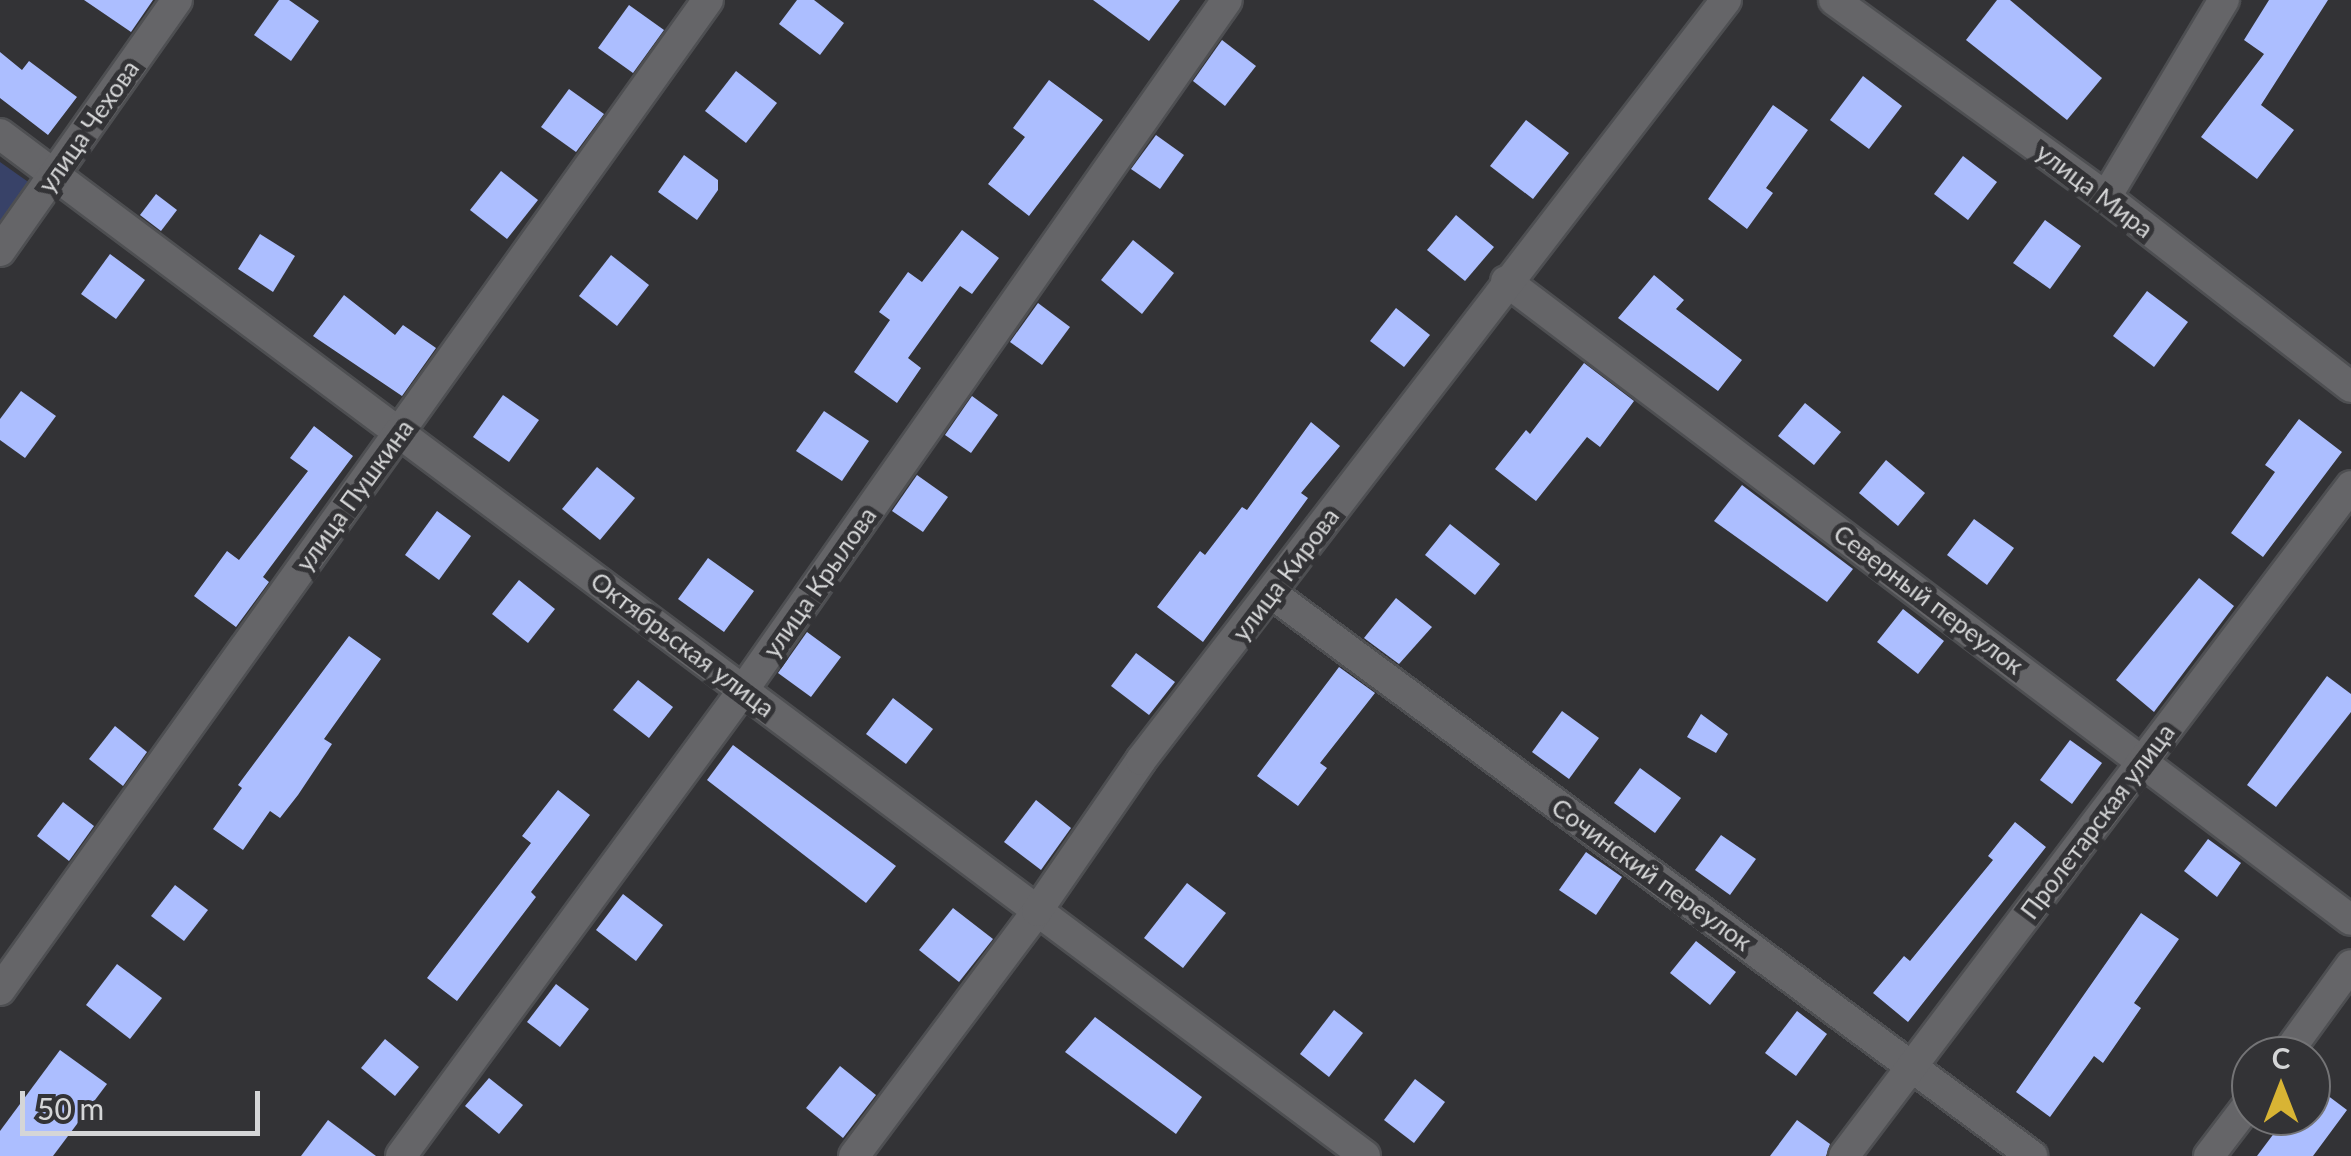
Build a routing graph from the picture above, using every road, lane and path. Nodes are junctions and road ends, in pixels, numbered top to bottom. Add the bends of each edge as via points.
1 (177, 0) edge
2 (708, 0) edge
3 (1227, 0) edge
4 (1726, 0) edge
5 (1834, 0) edge
6 (2224, 0) edge
7 (0, 134) edge
8 (54, 175) junction
9 (2106, 196) junction
10 (0, 251) edge
11 (1506, 281) junction
12 (2351, 387) edge
13 (400, 430) junction
14 (2351, 486) edge
15 (1271, 593) junction
16 (744, 690) junction
17 (2143, 760) junction
18 (1037, 912) junction
19 (2351, 920) edge
20 (2351, 965) edge
21 (0, 990) edge
22 (2300, 1036) edge
23 (1912, 1066) junction
24 (2231, 1127) edge
25 (401, 1156) edge
26 (854, 1156) edge
27 (1365, 1156) edge
28 (1844, 1156) edge
29 (2032, 1156) edge
30 (2209, 1156) edge

1 - 8 street, улица Чехова
2 - 13 street, улица Пушкина
3 - 16 street, улица Крылова
4 - 11 street, улица Кирова
5 - 9 street, улица Мира
6 - 9 street
7 - 8 street, Октябрьская улица
8 - 10 street, улица Чехова
8 - 13 street, Октябрьская улица
9 - 12 street, улица Мира
11 - 15 street, улица Кирова
11 - 17 street, Северный переулок
13 - 16 street, Октябрьская улица
13 - 21 street, улица Пушкина
14 - 17 street, Пролетарская улица
15 - 18 street, улица Кирова via 1141,760
15 - 23 street, Сочинский переулок
16 - 18 street, Октябрьская улица
16 - 25 street, улица Крылова
17 - 19 street, Северный переулок
17 - 23 street, Пролетарская улица
18 - 26 street, улица Кирова
18 - 27 street, Октябрьская улица
20 - 22 street
23 - 28 street, Пролетарская улица
23 - 29 street, Сочинский переулок
24 - 30 street

